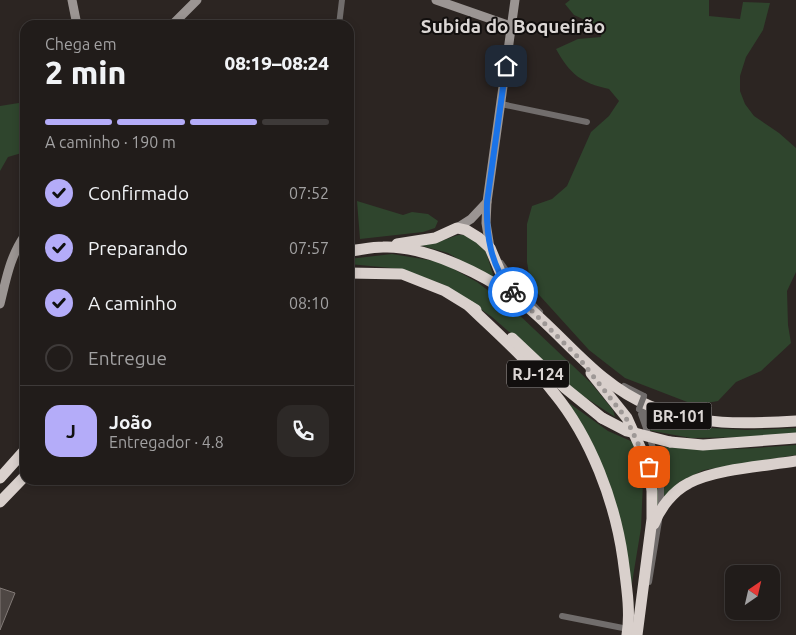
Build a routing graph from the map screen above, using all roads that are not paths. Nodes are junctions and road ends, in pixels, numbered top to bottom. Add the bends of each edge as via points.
1 (72, 0) edge
2 (197, 0) edge
3 (342, 0) edge
4 (436, 0) edge
5 (515, 0) edge
6 (76, 20) edge
7 (177, 20) edge
8 (340, 20) edge
9 (511, 26) junction
10 (500, 104) junction
11 (587, 122) dead end
12 (487, 202) junction
13 (457, 228) junction
14 (20, 243) edge
15 (383, 246) junction
16 (490, 248) junction
17 (354, 250) edge
18 (354, 273) edge
19 (0, 304) edge
20 (524, 304) junction
21 (469, 306) junction
22 (579, 358) junction
23 (796, 421) edge
24 (796, 438) edge
25 (20, 449) edge
26 (20, 456) edge
27 (796, 461) edge
28 (0, 470) edge
29 (0, 478) edge
30 (20, 481) edge
31 (0, 502) edge
32 (661, 510) junction
33 (650, 535) junction
34 (562, 616) dead end
35 (633, 633) edge

1 - 6 main road
2 - 7 main road
3 - 8 street
4 - 9 main road
5 - 9 main road
9 - 10 main road
10 - 11 street
10 - 12 main road
12 - 13 main road
12 - 16 main road
13 - 15 highway via 435,238
13 - 16 highway via 473,233
14 - 19 main road
15 - 17 highway, BR-101
15 - 20 highway, BR-101 via 410,249 459,264
16 - 20 highway via 504,281
16 - 32 street, bridge via 524,295 572,345 622,386 644,396 639,409 663,421 641,414 658,462
18 - 21 highway, BR-101 via 402,274 445,290
20 - 22 highway, BR-101
21 - 24 highway, BR-101, bridge via 506,332 602,418 627,431 670,442 703,445
21 - 35 highway, RJ-124 via 555,393 592,454 611,502 619,534
22 - 23 highway, BR-101 via 617,387 649,406 676,416 748,424
22 - 33 highway, RJ-124 via 626,418 644,454 652,491
25 - 28 highway
26 - 29 highway
27 - 32 highway, RJ-124 via 712,475 688,483
30 - 31 highway
32 - 33 highway, RJ-124
32 - 35 street
33 - 35 highway, RJ-124
34 - 35 street

